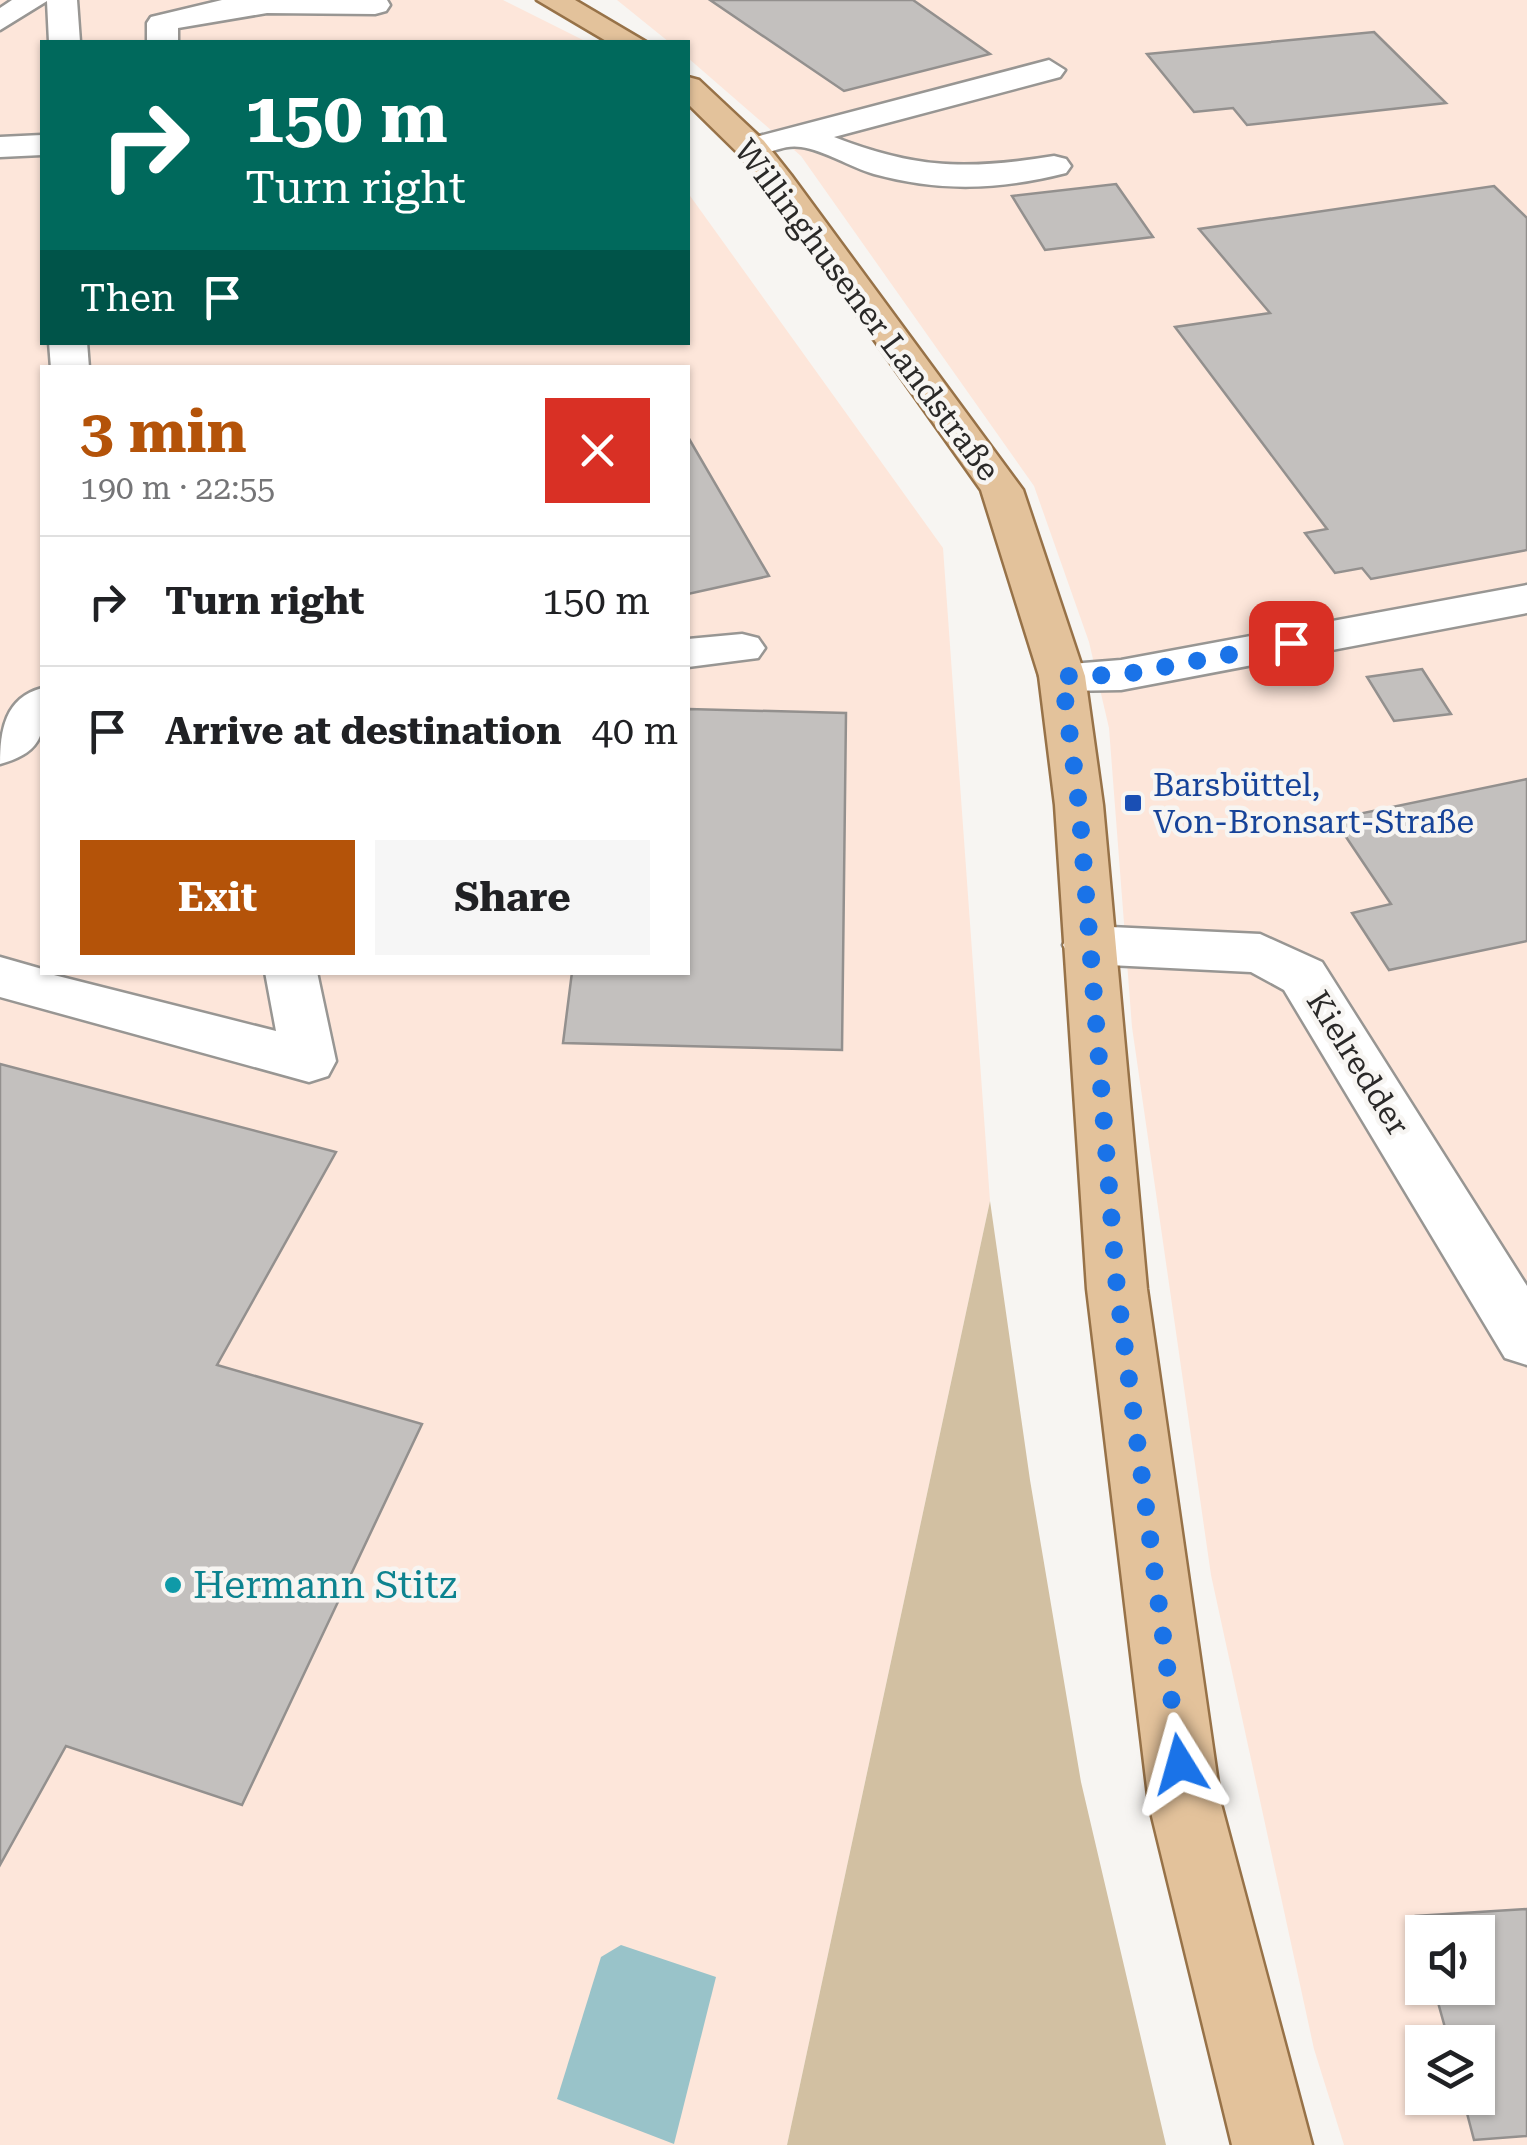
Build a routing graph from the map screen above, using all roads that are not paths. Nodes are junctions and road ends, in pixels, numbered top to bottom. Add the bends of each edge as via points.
1 (33, 0) edge
2 (62, 0) edge
3 (552, 0) edge
4 (374, 6) dead end
5 (0, 21) edge
6 (64, 40) edge
7 (164, 40) edge
8 (626, 40) edge
9 (1050, 70) dead end
10 (690, 89) edge
11 (802, 135) junction
12 (40, 145) edge
13 (0, 148) edge
14 (752, 148) junction
15 (1054, 166) dead end
16 (1527, 599) edge
17 (742, 648) dead end
18 (690, 653) edge
19 (1062, 676) junction
20 (1089, 945) junction
21 (293, 975) edge
22 (0, 977) edge
23 (1527, 1340) edge
24 (1272, 2145) edge

1 - 5 street
2 - 6 street
3 - 8 main road
4 - 7 street via 274,4 182,17 162,23
9 - 11 street
10 - 14 main road, Willinghusener Landstraße
11 - 14 street
11 - 15 street via 926,176 976,178
12 - 13 street
14 - 19 main road, Willinghusener Landstraße via 1002,490
16 - 19 street via 1121,675
17 - 18 street
19 - 20 main road, Willinghusener Landstraße
20 - 23 street, Kielredder via 1260,953 1303,976
20 - 24 main road, Willinghusener Landstraße via 1117,1289 1185,1804
21 - 22 street via 310,1061

